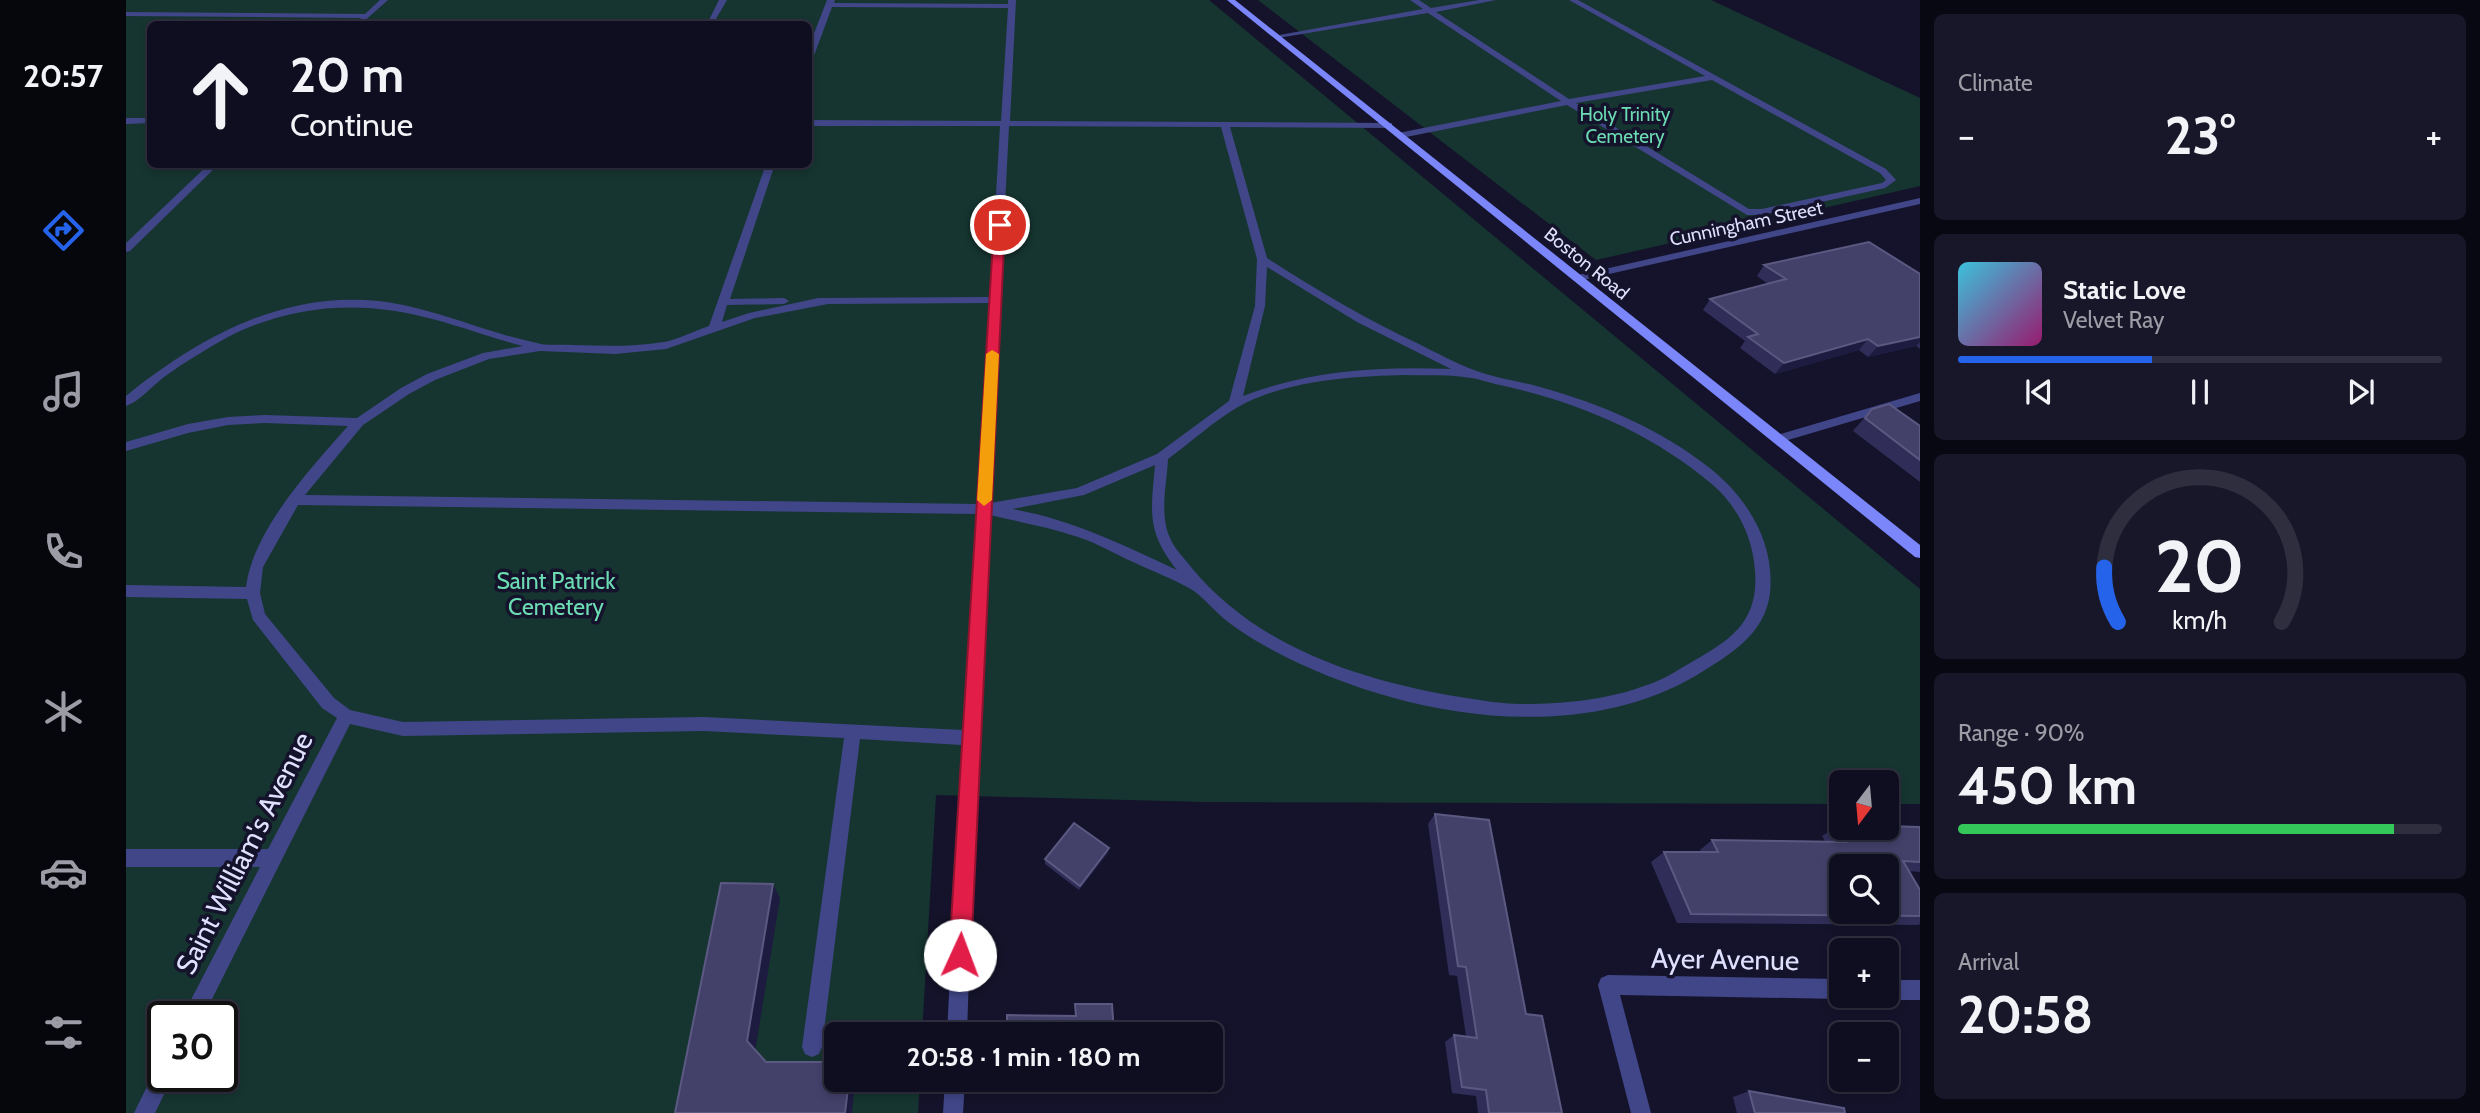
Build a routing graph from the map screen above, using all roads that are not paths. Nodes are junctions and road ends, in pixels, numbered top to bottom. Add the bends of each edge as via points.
1 (384, 0) edge
2 (723, 0) edge
3 (1231, 0) edge
4 (1414, 0) edge
5 (1492, 0) edge
6 (1573, 0) edge
7 (830, 2) edge
8 (1012, 3) edge
9 (1430, 10) junction
10 (126, 13) edge
11 (367, 16) junction
12 (361, 21) edge
13 (712, 21) edge
14 (1278, 36) junction
15 (812, 44) edge
16 (1713, 77) junction
17 (1568, 102) junction
18 (126, 121) edge
19 (147, 121) edge
20 (812, 123) edge
21 (1006, 124) junction
22 (1225, 125) junction
23 (1389, 125) junction
24 (1401, 135) junction
25 (211, 168) edge
26 (770, 168) edge
27 (1920, 201) edge
28 (126, 249) edge
29 (1262, 259) junction
30 (1578, 278) junction
31 (995, 300) junction
32 (828, 301) junction
33 (723, 302) junction
34 (714, 328) junction
35 (540, 347) junction
36 (1475, 375) junction
37 (1920, 397) edge
38 (126, 402) edge
39 (1235, 402) junction
40 (359, 422) junction
41 (1778, 439) junction
42 (126, 447) edge
43 (1162, 457) junction
44 (294, 500) junction
45 (984, 509) junction
46 (1920, 553) edge
47 (1192, 583) junction
48 (126, 591) edge
49 (253, 593) junction
50 (346, 716) junction
51 (853, 734) junction
52 (971, 738) junction
53 (126, 858) edge
54 (272, 858) junction
55 (1829, 989) edge
56 (1899, 990) edge
57 (1920, 990) edge
58 (200, 1001) edge
59 (958, 1022) edge
60 (812, 1047) dead end
61 (154, 1092) edge
62 (954, 1092) edge
63 (144, 1113) edge
64 (953, 1113) edge
65 (1641, 1113) edge

1 - 11 street
2 - 13 street
3 - 14 main road, Boston Road
4 - 9 street
5 - 9 street
6 - 16 street
7 - 8 street
7 - 15 street
8 - 21 street
9 - 14 street
9 - 17 street
10 - 11 street
11 - 12 street
14 - 23 main road, Boston Road
16 - 17 street
16 - 17 street via 1883,171 1891,180 1885,185 1747,212
17 - 24 street
18 - 19 street
20 - 21 street
21 - 22 street
21 - 31 street
22 - 23 street
22 - 29 street
23 - 24 main road, Boston Road
24 - 30 main road, Boston Road
25 - 28 street
26 - 33 street
27 - 30 street, Cunningham Street
29 - 36 street via 1376,328
29 - 39 street via 1260,306
30 - 41 main road, Boston Road
31 - 32 street
31 - 45 street
32 - 33 street
32 - 34 street via 777,309
33 - 34 street
34 - 35 street via 666,345 642,348
35 - 38 street via 389,306 360,303 299,308 265,315 214,339
35 - 40 street via 460,365 405,391
36 - 39 street via 1349,372 1308,378
36 - 47 street via 1538,390 1642,429 1687,456 1729,491 1760,547 1765,589 1756,621 1723,652 1663,686 1605,703 1521,711 1449,702 1367,684 1306,659 1231,617
37 - 41 street
39 - 43 street
40 - 42 street via 211,423
40 - 44 street
41 - 46 main road, Boston Road
43 - 45 street via 1079,492
43 - 47 street via 1162,536
44 - 45 street
44 - 49 street via 256,567
45 - 47 street via 1086,534
45 - 52 street
48 - 49 street
49 - 50 street via 258,615 271,633 328,703
50 - 51 street via 430,730 704,724
50 - 54 street, Saint William's Avenue
51 - 52 street
51 - 60 street
52 - 59 street
53 - 54 street
54 - 58 street, Saint William's Avenue
55 - 65 street, Ayer Avenue via 1608,985
56 - 57 street
61 - 63 street
62 - 64 street

